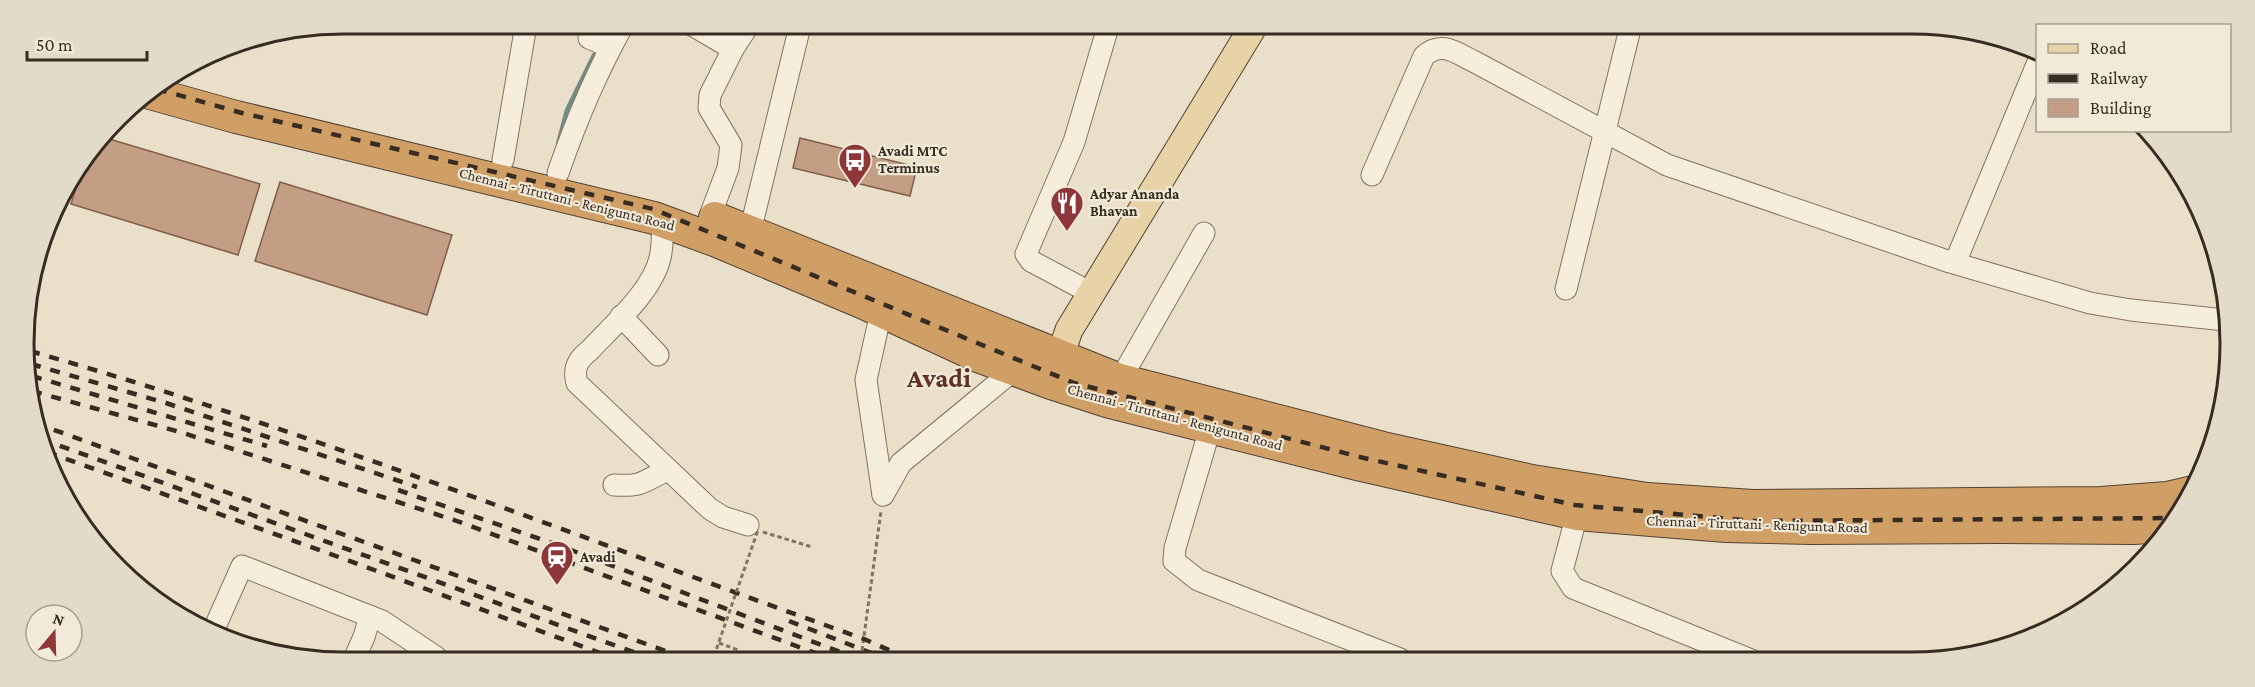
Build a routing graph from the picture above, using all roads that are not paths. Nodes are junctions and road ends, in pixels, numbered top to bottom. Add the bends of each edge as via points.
1 (524, 34) edge
2 (618, 34) edge
3 (708, 34) edge
4 (743, 34) edge
5 (798, 34) edge
6 (1106, 34) edge
7 (1249, 34) edge
8 (1629, 34) edge
9 (589, 38) dead end
10 (610, 47) junction
11 (733, 48) junction
12 (2036, 64) edge
13 (182, 81) edge
14 (159, 95) edge
15 (1605, 131) junction
16 (503, 160) junction
17 (558, 173) junction
18 (1372, 175) dead end
19 (710, 216) junction
20 (663, 221) junction
21 (1204, 232) dead end
22 (748, 242) junction
23 (1955, 263) junction
24 (1566, 289) dead end
25 (1091, 293) junction
26 (881, 312) junction
27 (621, 316) junction
28 (2220, 319) edge
29 (658, 355) dead end
30 (1060, 357) junction
31 (1014, 370) junction
32 (1115, 391) junction
33 (1214, 416) junction
34 (668, 470) junction
35 (614, 485) dead end
36 (2181, 495) edge
37 (1577, 514) junction
38 (1834, 516) junction
39 (2161, 526) edge
40 (753, 527) road end
41 (370, 616) junction
42 (216, 625) edge
43 (357, 652) edge
44 (428, 652) edge
45 (1382, 652) edge
46 (1731, 652) edge

1 - 16 street
2 - 10 street
3 - 11 street
4 - 11 street
5 - 22 street
6 - 25 street via 1074,142 1026,254 1030,261
7 - 25 main road
8 - 15 street
9 - 10 street
10 - 17 street via 579,114
11 - 19 street via 710,95 709,108 731,145 728,168
12 - 23 street
13 - 16 highway, Chennai - Tiruttani - Renigunta Road via 235,98
14 - 20 highway, Chennai - Tiruttani - Renigunta Road
15 - 18 street via 1475,62 1444,48 1432,48 1424,56
15 - 23 street via 1667,165
15 - 24 street
16 - 17 highway, Chennai - Tiruttani - Renigunta Road
17 - 19 highway, Chennai - Tiruttani - Renigunta Road via 661,198
19 - 22 highway, Chennai - Tiruttani - Renigunta Road
20 - 22 highway, Chennai - Tiruttani - Renigunta Road
20 - 27 street via 663,245 655,273
21 - 32 street
22 - 26 highway, Chennai - Tiruttani - Renigunta Road
22 - 30 highway, Chennai - Tiruttani - Renigunta Road
23 - 28 street via 2090,303
25 - 30 main road
26 - 31 highway, Chennai - Tiruttani - Renigunta Road
26 - 31 street via 866,380 883,495 901,463
27 - 29 street
27 - 34 street via 577,363 577,383
30 - 31 highway, Chennai - Tiruttani - Renigunta Road
30 - 32 highway, Chennai - Tiruttani - Renigunta Road
32 - 33 highway, Chennai - Tiruttani - Renigunta Road
33 - 37 highway, Chennai - Tiruttani - Renigunta Road via 1372,468
33 - 38 highway, Chennai - Tiruttani - Renigunta Road via 1532,481 1647,498
33 - 45 street via 1174,561 1198,580
34 - 35 street via 634,486
34 - 40 street via 710,509
36 - 38 highway, Chennai - Tiruttani - Renigunta Road via 2101,503
37 - 38 highway, Chennai - Tiruttani - Renigunta Road via 1726,526
37 - 46 street via 1562,570 1573,588
38 - 39 highway, Chennai - Tiruttani - Renigunta Road via 1999,526
41 - 42 street via 242,566
41 - 43 street
41 - 44 street

